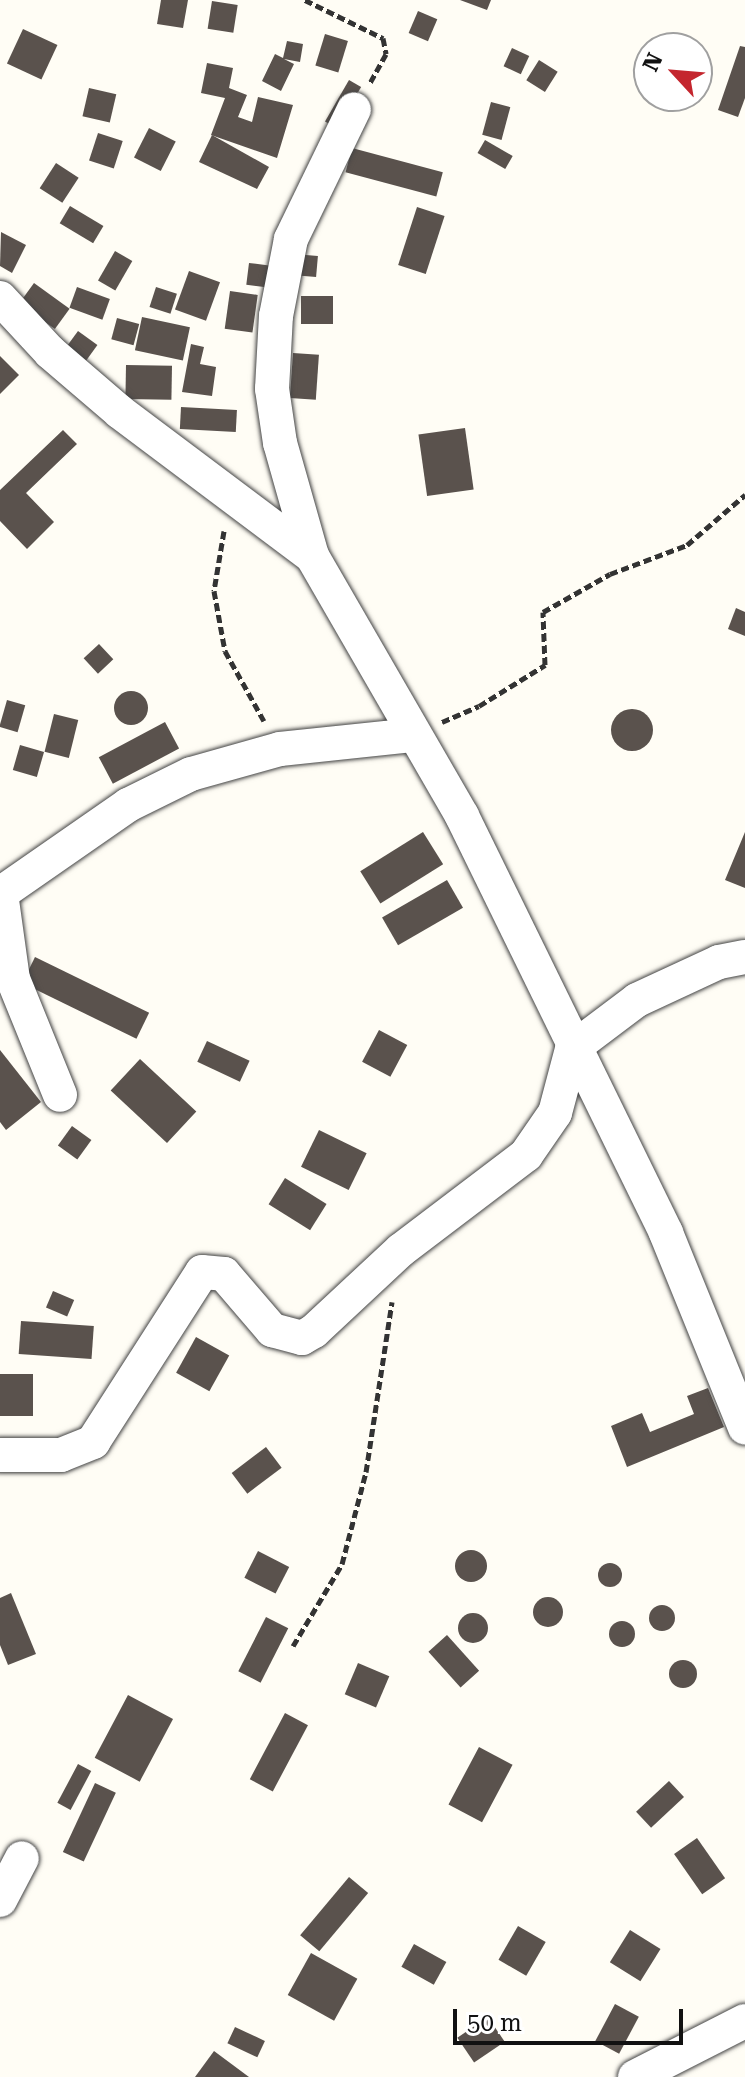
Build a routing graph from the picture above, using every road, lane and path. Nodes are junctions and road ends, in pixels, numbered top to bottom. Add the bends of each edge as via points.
1 (305, 0) edge
2 (354, 109) joint
3 (0, 298) edge
4 (745, 495) edge
5 (229, 497) junction
6 (312, 556) junction
7 (414, 735) junction
8 (280, 749) junction
9 (0, 894) edge
10 (745, 957) edge
11 (572, 1049) junction
12 (60, 1095) dead end
13 (401, 1250) junction
14 (745, 1428) edge
15 (0, 1455) edge
16 (293, 1646) dead end
17 (22, 1858) dead end
18 (0, 1900) edge
19 (745, 2021) edge
20 (635, 2077) edge

1 - 2 path via 383,38 387,46 384,61
2 - 6 street via 291,239 276,316 272,389 280,443
3 - 5 street via 50,352
4 - 7 path via 687,545 610,574 543,612 545,665 479,706
5 - 6 street
5 - 8 path via 214,591 225,651
6 - 7 street
7 - 8 street
7 - 11 street via 462,816
8 - 9 street via 191,774 128,805
9 - 12 street via 13,979
10 - 11 street via 719,962 637,1000
11 - 13 street via 555,1113 541,1138
11 - 14 street via 666,1233
13 - 15 street via 302,1338 272,1330 224,1274 202,1272 93,1442 61,1455
13 - 16 path via 366,1472 342,1564
17 - 18 street
19 - 20 street

